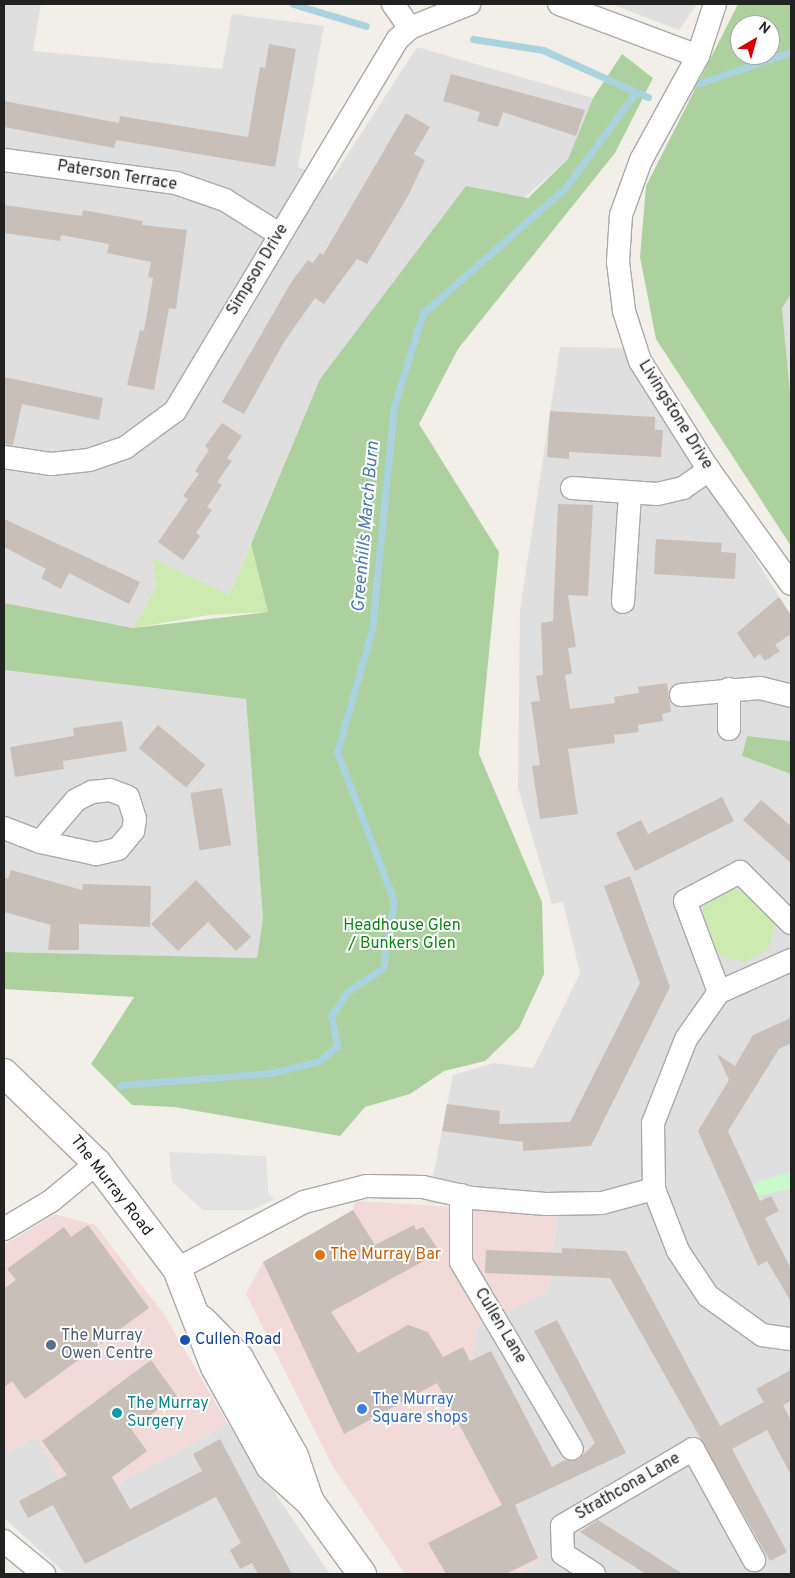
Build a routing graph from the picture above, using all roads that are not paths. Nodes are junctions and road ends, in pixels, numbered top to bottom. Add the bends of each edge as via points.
1 (393, 4) edge
2 (469, 4) edge
3 (559, 4) edge
4 (715, 4) edge
5 (410, 28) junction
6 (698, 56) junction
7 (4, 160) edge
8 (279, 234) junction
9 (4, 457) edge
10 (709, 470) junction
11 (572, 488) dead end
12 (630, 495) junction
13 (791, 584) edge
14 (623, 602) dead end
15 (729, 689) junction
16 (681, 695) dead end
17 (791, 696) edge
18 (729, 729) dead end
19 (4, 828) edge
20 (40, 842) dead end
21 (791, 922) edge
22 (791, 960) edge
23 (719, 992) junction
24 (11, 1080) edge
25 (97, 1163) junction
26 (654, 1189) junction
27 (461, 1195) junction
28 (4, 1229) edge
29 (177, 1269) junction
30 (791, 1338) edge
31 (572, 1449) dead end
32 (4, 1541) edge
33 (754, 1560) dead end
34 (44, 1574) edge
35 (362, 1574) edge
36 (594, 1574) edge

1 - 5 street
2 - 5 street, Simpson Drive
3 - 6 street
4 - 6 street, Livingstone Drive
5 - 8 street, Simpson Drive via 398,39
6 - 10 street, Livingstone Drive via 641,160 621,215 618,262 624,311 640,361
7 - 8 street, Paterson Terrace via 176,183 225,200
8 - 9 street, Simpson Drive via 175,411 126,447 89,460 51,464
10 - 12 street via 683,488
10 - 13 street, Livingstone Drive
11 - 12 street
12 - 14 street
15 - 16 street
15 - 17 street via 760,688
15 - 18 street
19 - 20 street
21 - 23 street via 740,872 684,901
22 - 23 street
23 - 26 street via 686,1040 653,1123
24 - 25 street, The Murray Road via 47,1111
25 - 28 street via 51,1201
25 - 29 street, The Murray Road
26 - 27 street via 602,1204 546,1204
26 - 30 street via 678,1252 708,1296 762,1334
27 - 29 street via 423,1187 367,1186 266,1211
27 - 31 street, Cullen Lane via 460,1262
29 - 35 street, The Murray Road via 197,1315 240,1358 294,1456 310,1502
32 - 34 street
33 - 36 street, Strathcona Lane via 693,1449 562,1526 563,1554

